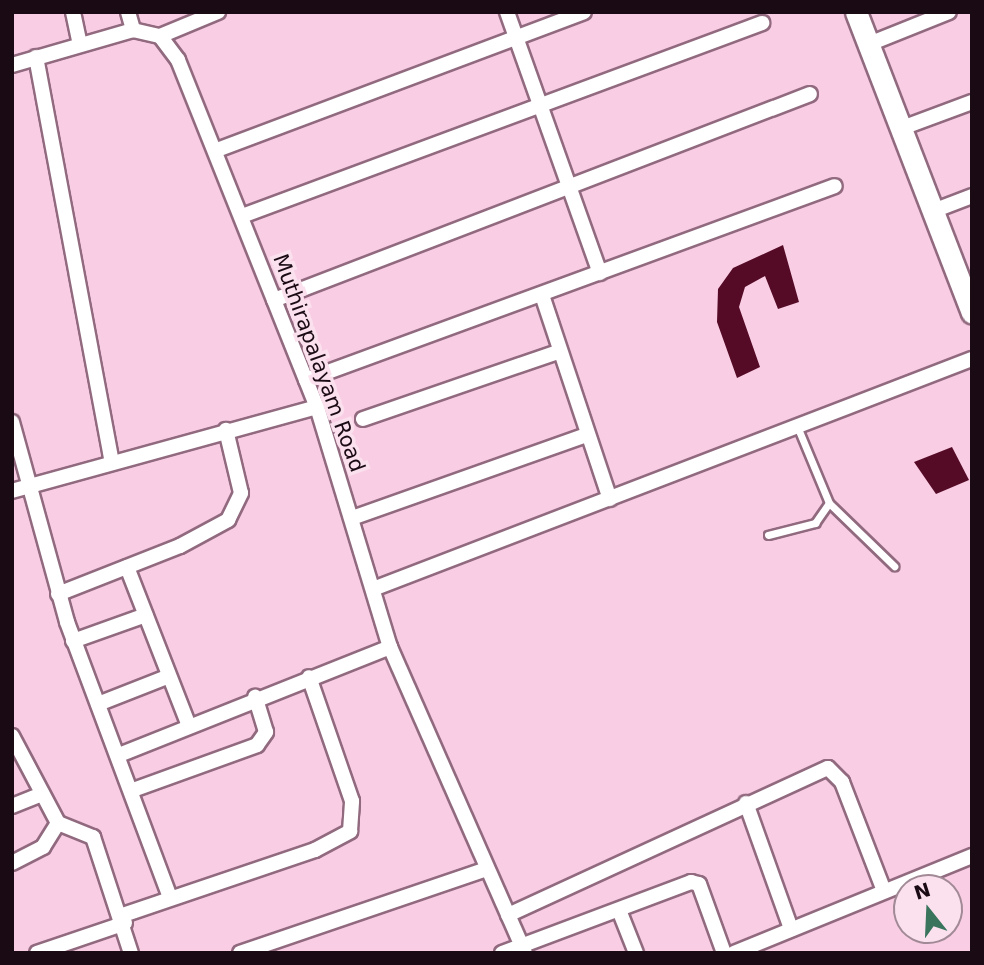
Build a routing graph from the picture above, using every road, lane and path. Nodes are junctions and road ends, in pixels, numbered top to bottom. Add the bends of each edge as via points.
1 (73, 12) edge
2 (128, 12) edge
3 (218, 12) edge
4 (506, 12) edge
5 (584, 12) edge
6 (856, 12) edge
7 (949, 12) edge
8 (762, 23) dead end
9 (133, 30) junction
10 (160, 36) junction
11 (514, 38) junction
12 (80, 44) junction
13 (869, 44) junction
14 (36, 57) junction
15 (12, 65) edge
16 (810, 94) dead end
17 (972, 102) edge
18 (541, 108) junction
19 (902, 128) junction
20 (217, 150) junction
21 (835, 186) dead end
22 (570, 188) junction
23 (972, 196) edge
24 (933, 211) junction
25 (242, 216) junction
26 (600, 274) junction
27 (542, 295) junction
28 (274, 300) junction
29 (970, 304) edge
30 (560, 351) junction
31 (972, 359) edge
32 (306, 380) junction
33 (317, 407) junction
34 (363, 419) dead end
35 (12, 422) edge
36 (796, 426) junction
37 (226, 429) junction
38 (587, 435) junction
39 (111, 460) junction
40 (19, 488) edge
41 (610, 499) junction
42 (829, 503) junction
43 (352, 518) junction
44 (768, 536) dead end
45 (894, 566) dead end
46 (127, 567) junction
47 (373, 589) junction
48 (58, 594) junction
49 (146, 615) junction
50 (73, 641) junction
51 (390, 647) junction
52 (169, 676) junction
53 (309, 677) junction
54 (255, 697) junction
55 (98, 704) junction
56 (189, 726) junction
57 (12, 736) edge
58 (119, 755) junction
59 (133, 790) junction
60 (41, 794) junction
61 (746, 803) junction
62 (12, 806) edge
63 (58, 822) junction
64 (972, 856) edge
65 (12, 863) edge
66 (487, 869) junction
67 (884, 891) junction
68 (170, 898) junction
69 (619, 910) junction
70 (508, 915) junction
71 (124, 919) junction
72 (792, 929) junction
73 (523, 948) edge
74 (37, 953) edge
75 (131, 953) edge
76 (240, 953) edge
77 (502, 953) edge
78 (636, 953) edge
79 (724, 953) edge
80 (734, 953) edge

1 - 12 street
2 - 9 street
3 - 10 street
4 - 11 street
5 - 11 street
6 - 13 street
7 - 13 street
8 - 18 street
9 - 10 street
9 - 12 street
10 - 20 street, Muthirapalayam Road via 178,60
11 - 18 street
11 - 20 street
12 - 14 street
13 - 19 street
14 - 15 street
14 - 39 street
16 - 22 street
17 - 19 street
18 - 22 street
18 - 25 street
19 - 24 street
20 - 25 street, Muthirapalayam Road
21 - 26 street
22 - 26 street
22 - 28 street
23 - 24 street
24 - 29 street
25 - 28 street, Muthirapalayam Road
26 - 27 street
27 - 30 street
27 - 32 street
28 - 32 street, Muthirapalayam Road
30 - 34 street
30 - 38 street
31 - 36 street
32 - 33 street, Muthirapalayam Road
33 - 37 street
33 - 43 street, Muthirapalayam Road
35 - 40 street
36 - 41 street
36 - 42 lane
37 - 39 street
37 - 46 street via 239,478 238,506 212,532
38 - 41 street
38 - 43 street
39 - 40 street
40 - 48 street
41 - 47 street
42 - 44 lane via 815,523
42 - 45 lane
43 - 47 street, Muthirapalayam Road
46 - 48 street
46 - 49 street
47 - 51 street, Muthirapalayam Road
48 - 50 street
49 - 50 street
49 - 52 street
50 - 55 street
51 - 53 street
51 - 66 street, Muthirapalayam Road
52 - 55 street
52 - 56 street
53 - 54 street
53 - 68 street via 352,801 350,831 315,850
54 - 56 street
54 - 59 street via 266,732 257,745
55 - 58 street
56 - 58 street
57 - 60 street
58 - 59 street
59 - 68 street
60 - 62 street
60 - 63 street
61 - 67 street via 828,768 842,782
61 - 70 street
61 - 72 street
63 - 65 street via 43,847
63 - 71 street via 93,837
64 - 67 street
66 - 70 street, Muthirapalayam Road
66 - 76 street
67 - 72 street
68 - 71 street
69 - 73 street
69 - 78 street
69 - 79 street via 681,884 699,884
70 - 73 street, Muthirapalayam Road
71 - 74 street
71 - 75 street
72 - 80 street
73 - 77 street

